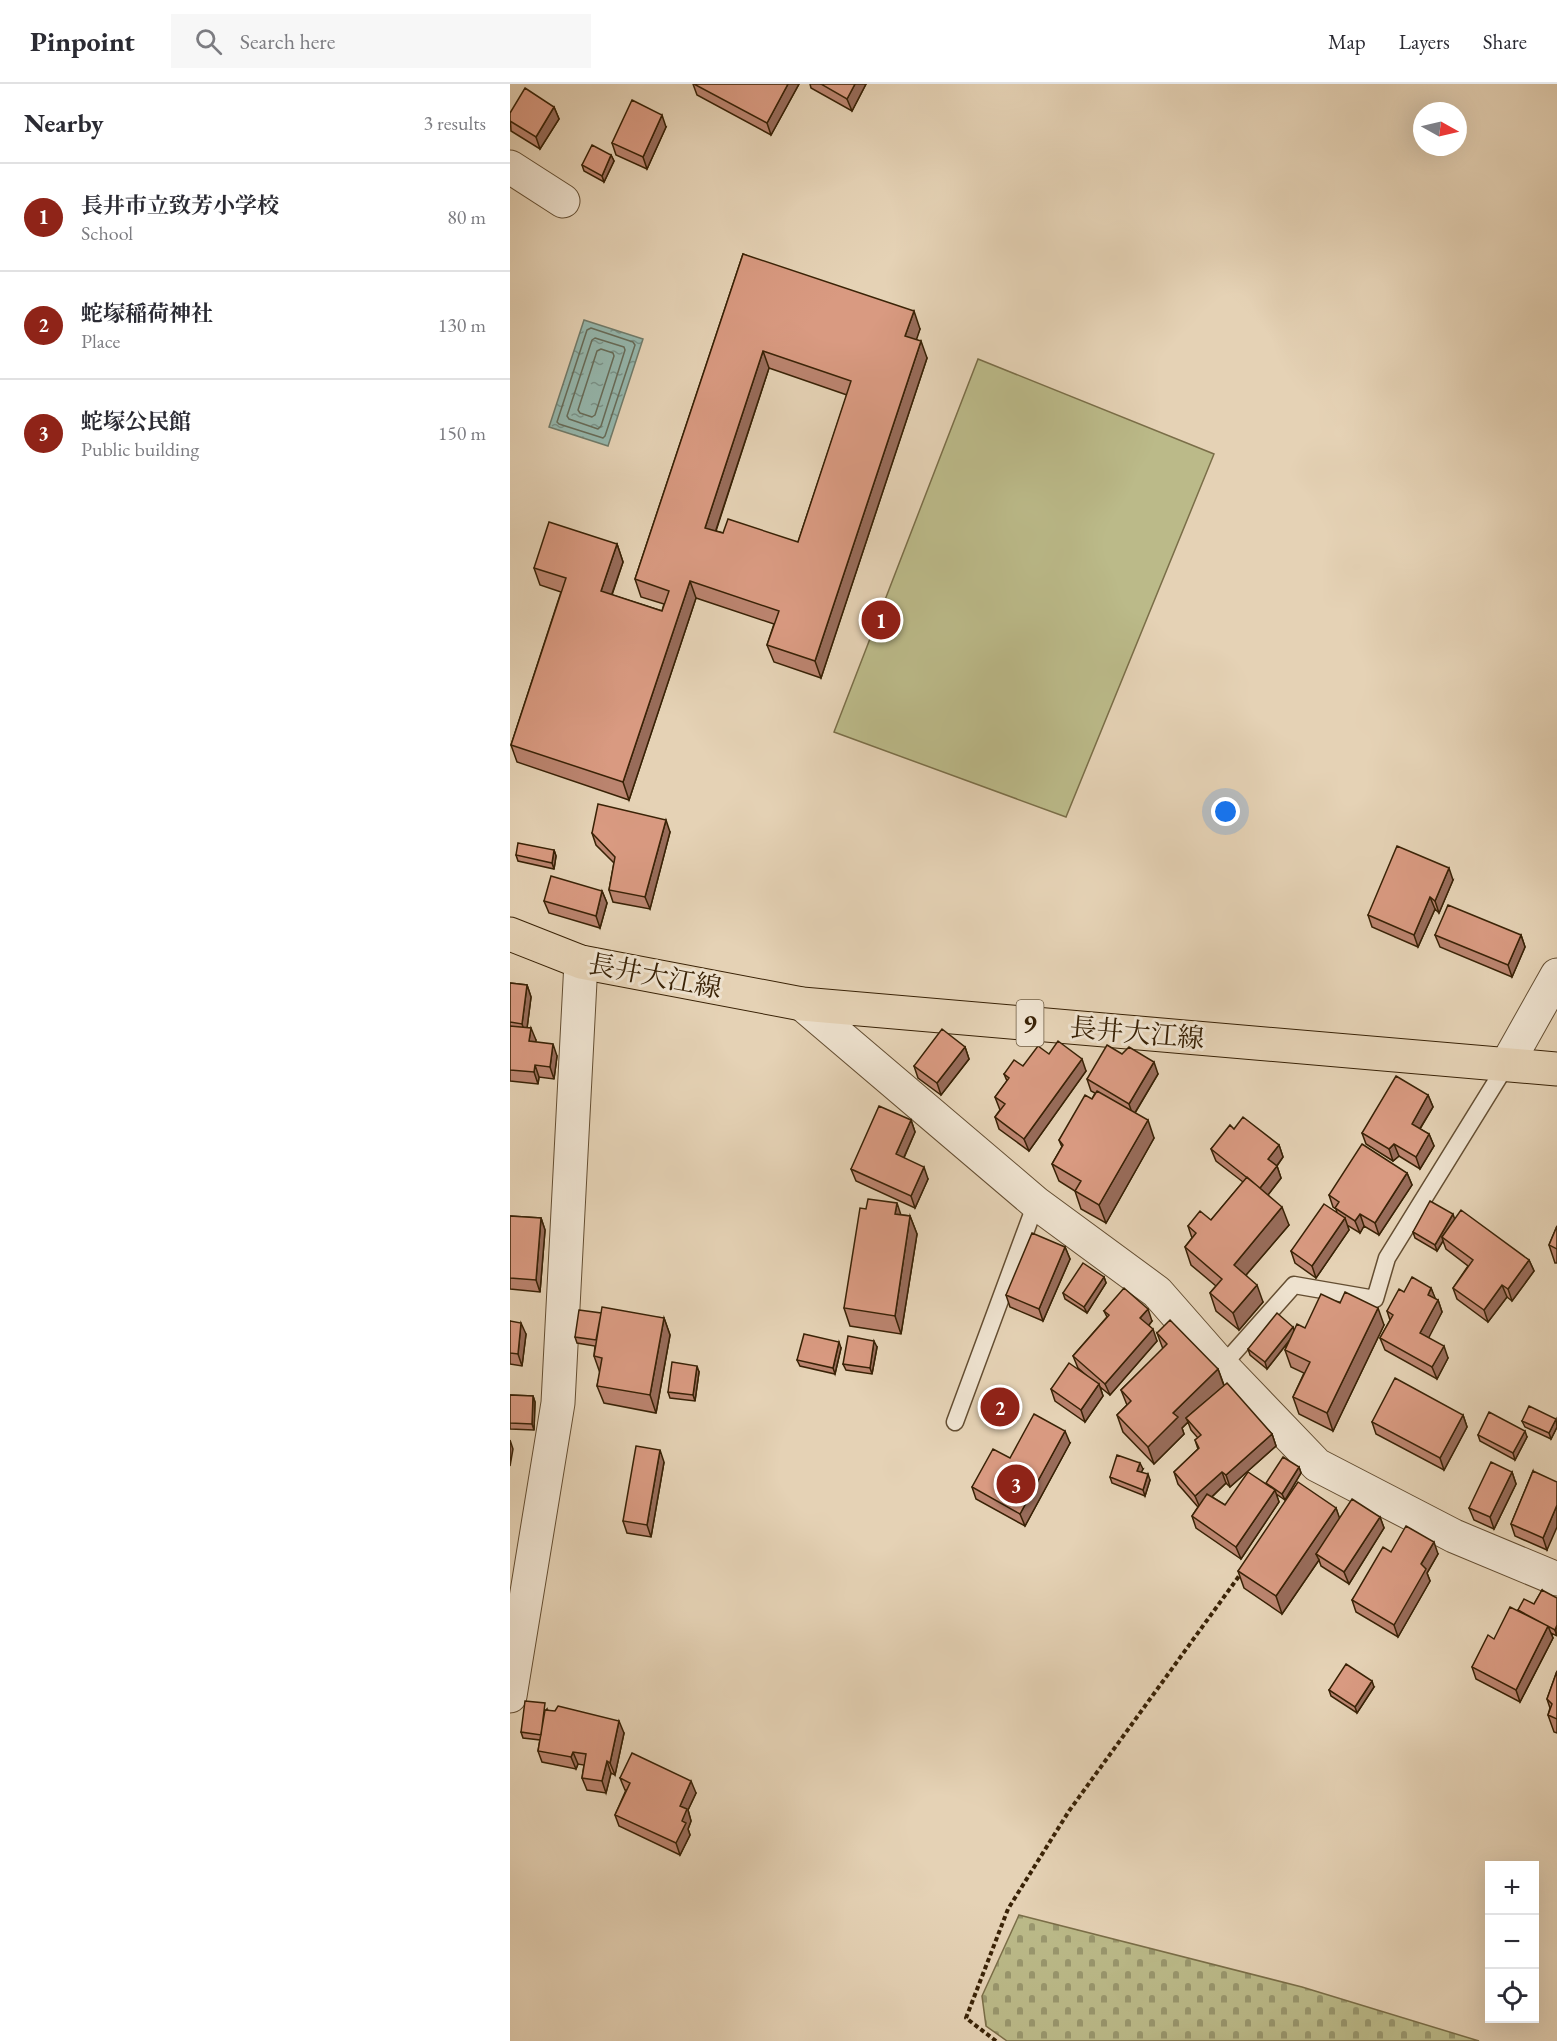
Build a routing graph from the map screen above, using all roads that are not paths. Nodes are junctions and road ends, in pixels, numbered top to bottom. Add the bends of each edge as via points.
1 (510, 167) edge
2 (563, 201) dead end
3 (510, 934) edge
4 (581, 962) junction
5 (1557, 975) edge
6 (802, 1004) junction
7 (1507, 1064) junction
8 (1557, 1069) edge
9 (1036, 1203) junction
10 (1222, 1366) junction
11 (955, 1422) dead end
12 (1557, 1579) edge
13 (510, 1696) edge

1 - 2 street
3 - 4 main road, 長井大江線 / 9
4 - 6 main road, 長井大江線 / 9
4 - 13 street via 558,1403
5 - 7 street
6 - 7 main road, 長井大江線 / 9
6 - 9 street
7 - 8 main road, 長井大江線 / 9
7 - 10 lane via 1387,1258 1375,1299 1294,1285
9 - 10 street via 1157,1292
9 - 11 lane
10 - 12 street via 1317,1466 1454,1536

